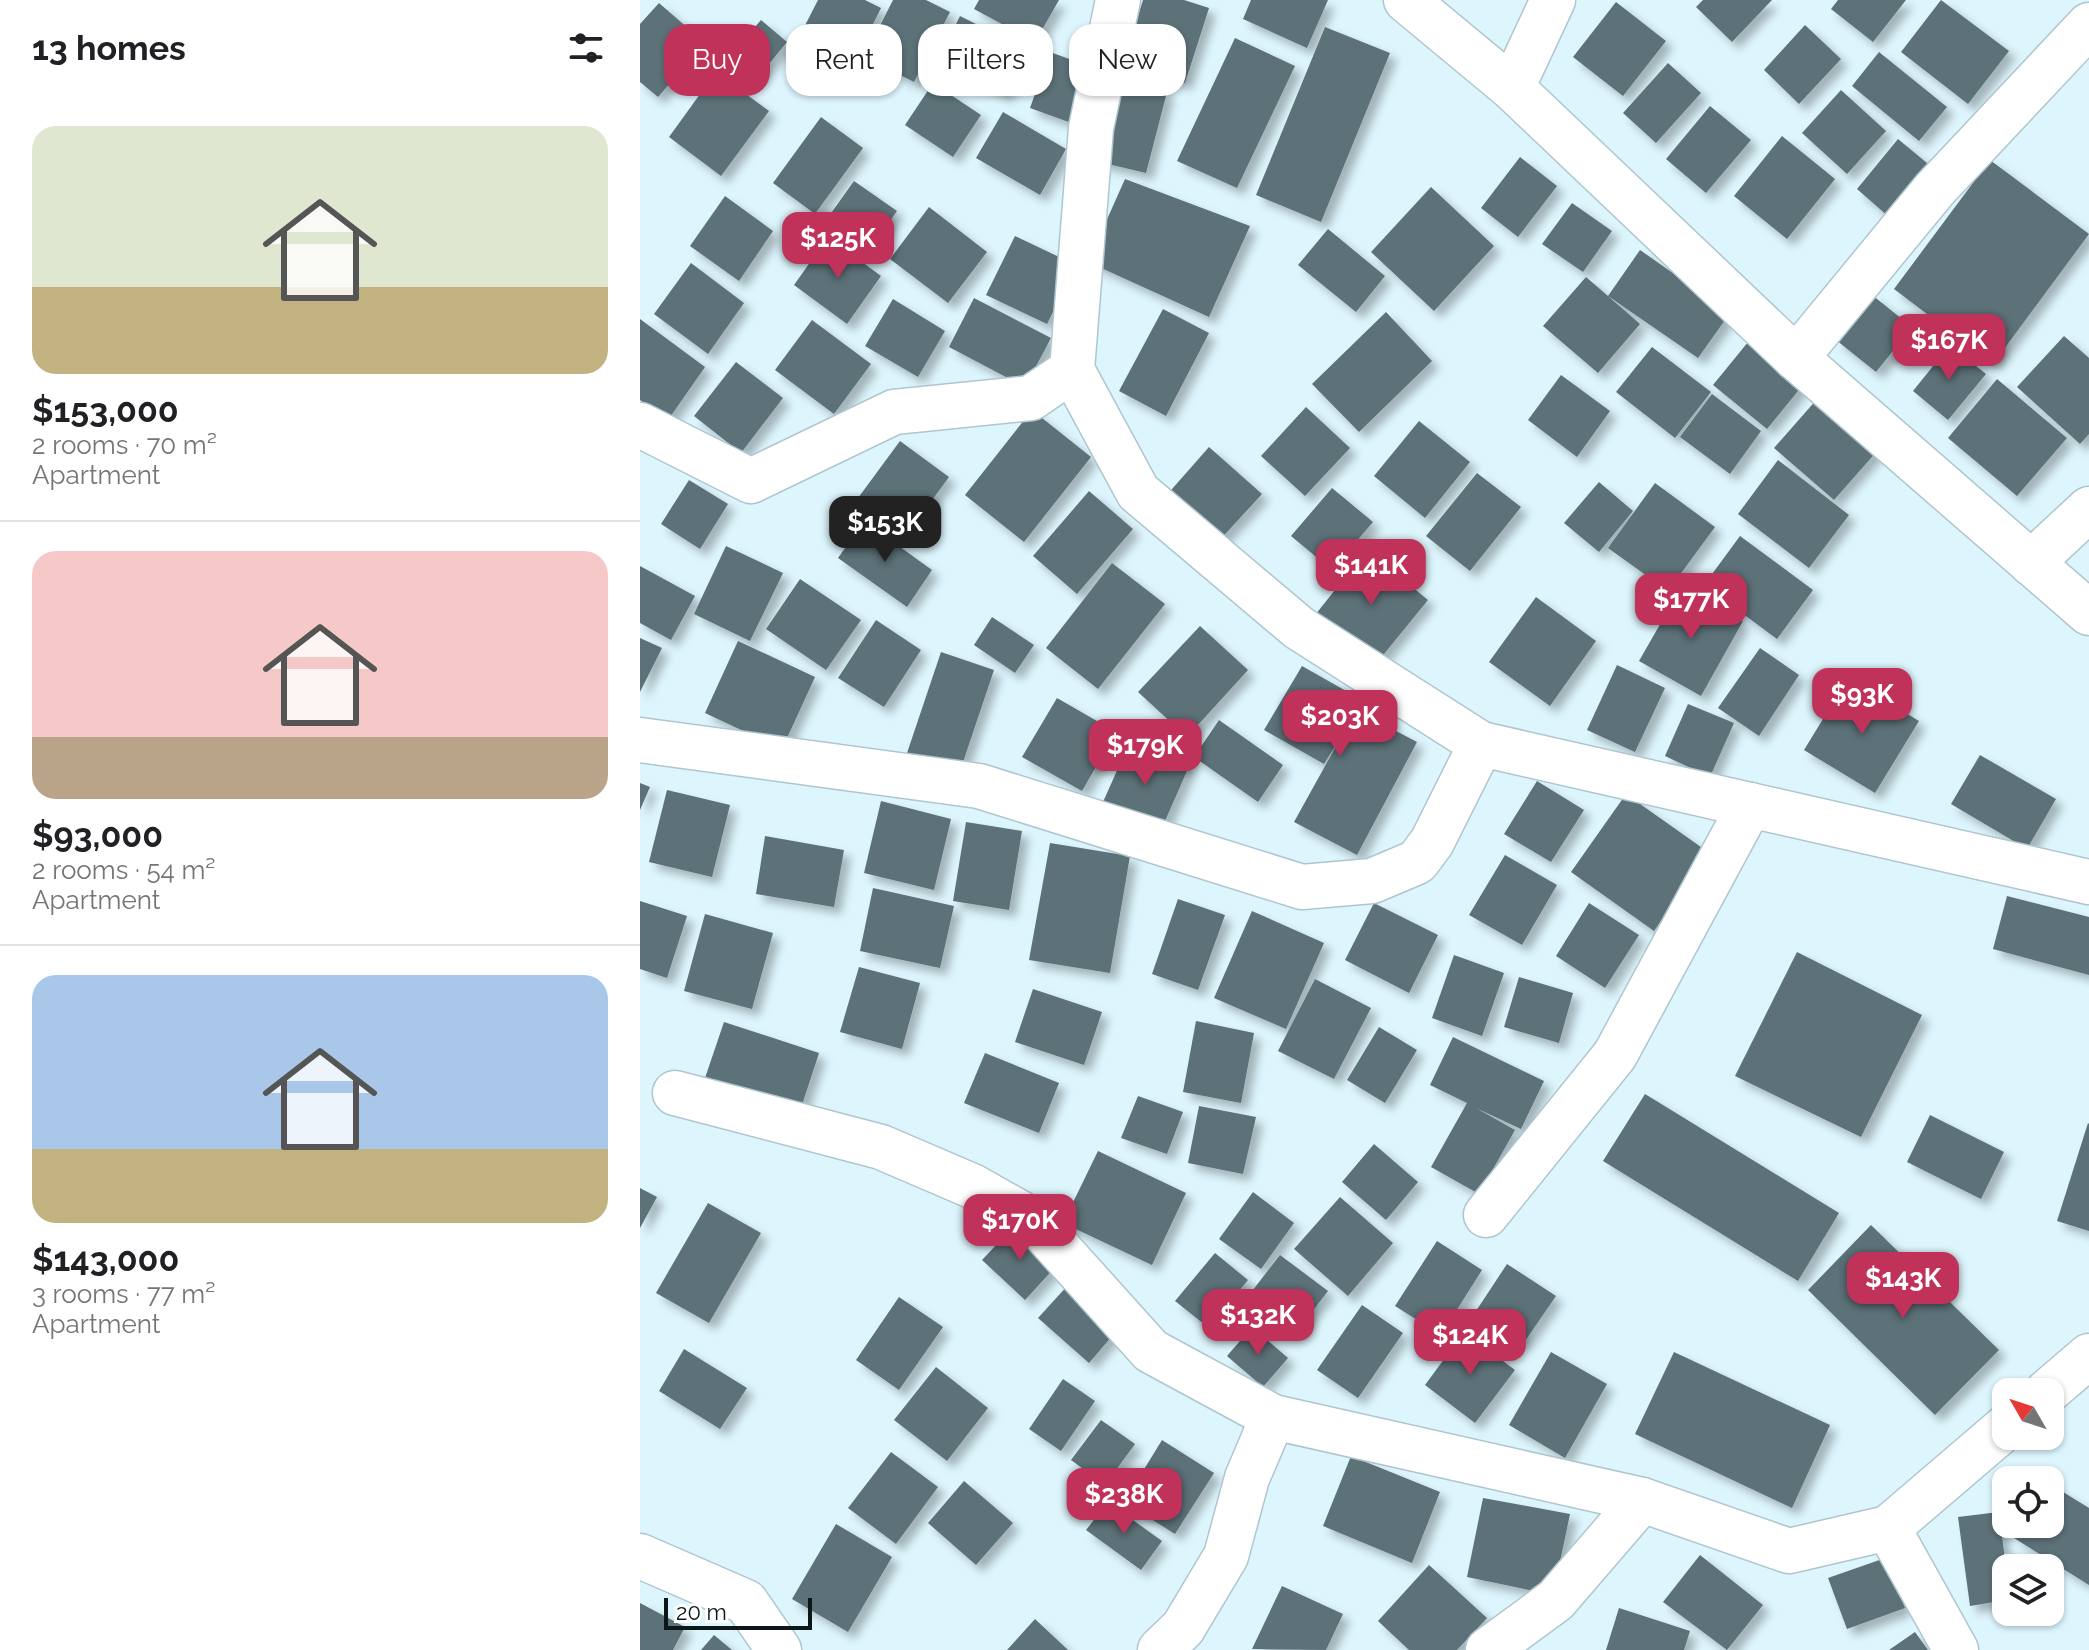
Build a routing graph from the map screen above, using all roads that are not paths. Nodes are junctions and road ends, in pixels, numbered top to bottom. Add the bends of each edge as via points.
1 (1118, 0) edge
2 (1406, 0) edge
3 (1553, 0) edge
4 (2089, 25) edge
5 (1512, 88) junction
6 (1796, 358) junction
7 (1072, 370) junction
8 (640, 425) edge
9 (2089, 509) edge
10 (2031, 563) junction
11 (2089, 613) edge
12 (640, 740) edge
13 (1481, 744) junction
14 (1750, 805) junction
15 (2089, 882) edge
16 (675, 1093) dead end
17 (1486, 1215) dead end
18 (2089, 1356) edge
19 (2063, 1378) edge
20 (1273, 1417) junction
21 (1992, 1439) edge
22 (1642, 1500) junction
23 (1888, 1528) junction
24 (640, 1556) edge
25 (779, 1650) edge
26 (1160, 1650) edge
27 (1488, 1650) edge
28 (1956, 1650) edge

1 - 7 street via 1091,128
2 - 5 street
3 - 5 street
4 - 6 street via 1935,189
5 - 6 street
6 - 10 street
7 - 8 street via 1031,398 894,412 751,481
7 - 13 street via 1138,492 1299,628
9 - 10 street
10 - 11 street
12 - 13 street via 979,786 1302,887 1372,881 1417,862
13 - 14 street
14 - 15 street
14 - 17 street via 1615,1055
16 - 20 street via 881,1147 972,1186 1034,1221 1151,1351
18 - 19 street
20 - 22 street
20 - 26 street via 1247,1478 1226,1556 1183,1628
21 - 23 street
22 - 23 street via 1789,1551
22 - 27 street via 1556,1600
23 - 28 street
24 - 25 street via 746,1602

